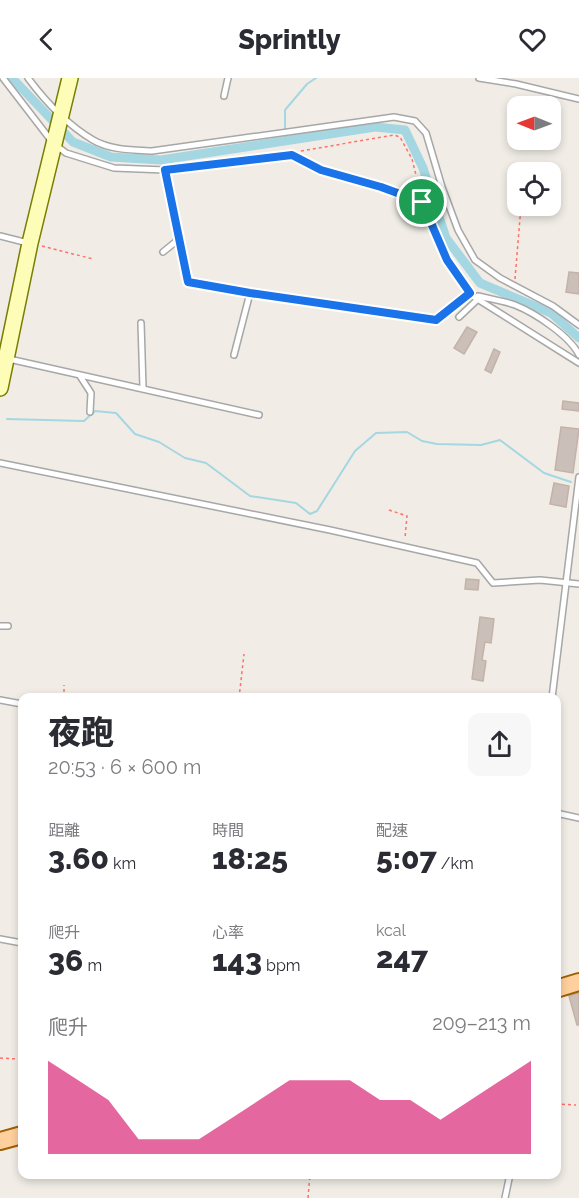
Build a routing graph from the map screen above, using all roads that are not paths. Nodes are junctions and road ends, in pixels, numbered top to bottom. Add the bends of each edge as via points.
1 (3, 78) edge
2 (28, 78) edge
3 (70, 78) edge
4 (228, 78) edge
5 (479, 78) edge
6 (224, 96) dead end
7 (579, 99) edge
8 (61, 115) junction
9 (53, 143) junction
10 (165, 170) junction
11 (0, 236) edge
12 (179, 239) junction
13 (30, 243) junction
14 (163, 252) dead end
15 (250, 293) junction
16 (471, 294) junction
17 (478, 299) junction
18 (459, 317) dead end
19 (141, 323) dead end
20 (579, 326) edge
21 (234, 355) dead end
22 (579, 356) edge
23 (6, 358) junction
24 (579, 363) edge
25 (80, 376) junction
26 (0, 387) edge
27 (143, 388) junction
28 (90, 412) dead end
29 (259, 415) dead end
30 (0, 464) edge
31 (579, 477) edge
32 (566, 582) junction
33 (579, 584) edge
34 (0, 626) edge
35 (8, 626) dead end
36 (553, 693) edge
37 (0, 700) edge
38 (18, 703) edge
39 (561, 814) edge
40 (579, 818) edge
41 (0, 939) edge
42 (18, 943) edge
43 (579, 982) edge
44 (561, 987) edge
45 (18, 1137) edge
46 (0, 1140) edge
47 (509, 1179) edge
48 (505, 1198) edge

1 - 9 lane
2 - 8 lane
3 - 8 main road
4 - 6 lane
5 - 7 lane
8 - 9 main road
8 - 20 lane via 93,141 121,150 152,151 394,117 415,121 426,133 458,230 475,260
9 - 10 lane via 66,153 114,168
9 - 13 main road
10 - 12 lane
10 - 16 lane via 292,155 321,170 422,202 447,260
11 - 13 lane
12 - 14 lane
12 - 15 lane via 188,282
13 - 23 main road
15 - 16 lane via 436,320
15 - 21 lane
16 - 17 lane
16 - 22 lane via 515,305 546,322 576,348
17 - 18 lane
17 - 24 lane
19 - 27 lane
23 - 25 lane
23 - 26 main road
25 - 27 lane
25 - 28 lane via 91,393
27 - 29 lane
30 - 32 lane via 477,563 493,583
31 - 32 lane
32 - 33 lane
32 - 36 lane
34 - 35 lane
37 - 38 lane
39 - 40 lane
41 - 42 lane
43 - 44 main road
45 - 46 main road
47 - 48 lane

